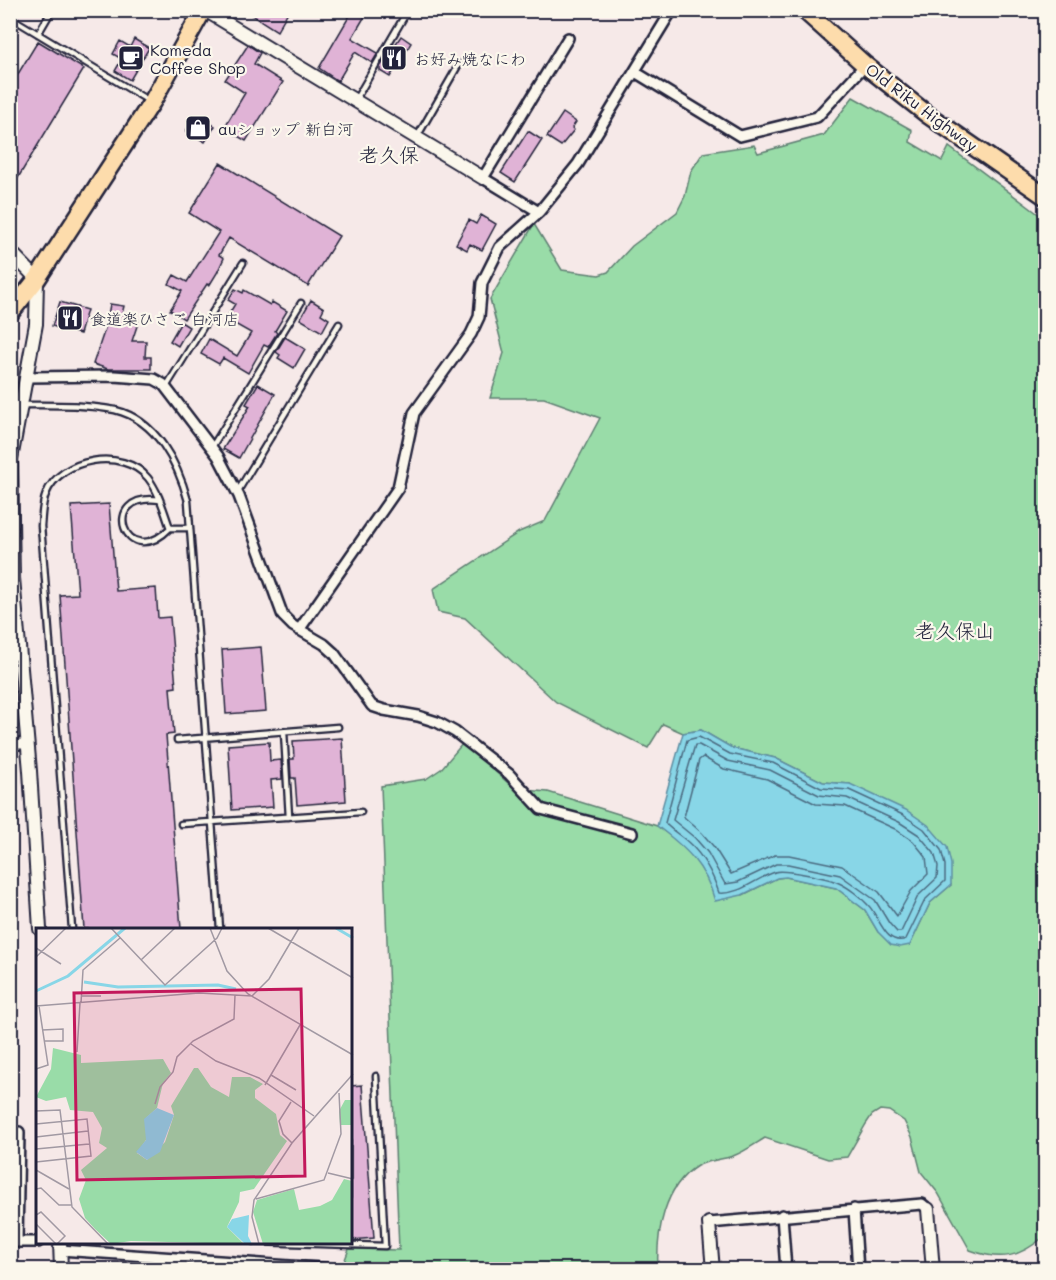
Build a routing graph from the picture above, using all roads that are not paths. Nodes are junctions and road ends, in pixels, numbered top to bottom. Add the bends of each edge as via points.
1 (52, 10) edge
2 (204, 10) edge
3 (408, 10) edge
4 (672, 10) edge
5 (804, 10) edge
6 (10, 17) edge
7 (38, 34) junction
8 (568, 38) dead end
9 (459, 64) dead end
10 (865, 65) junction
11 (635, 72) junction
12 (356, 100) junction
13 (152, 102) junction
14 (416, 139) junction
15 (483, 178) junction
16 (1046, 197) edge
17 (539, 212) junction
18 (10, 251) edge
19 (243, 263) dead end
20 (37, 279) junction
21 (301, 303) dead end
22 (10, 313) edge
23 (339, 324) dead end
24 (27, 377) junction
25 (165, 387) junction
26 (22, 405) junction
27 (212, 447) junction
28 (238, 493) junction
29 (160, 500) junction
30 (170, 528) junction
31 (190, 528) junction
32 (299, 630) junction
33 (338, 727) dead end
34 (284, 732) junction
35 (205, 738) junction
36 (177, 740) dead end
37 (10, 744) edge
38 (27, 744) junction
39 (362, 812) dead end
40 (289, 817) junction
41 (211, 822) junction
42 (181, 824) dead end
43 (632, 833) dead end
44 (40, 928) edge
45 (72, 928) edge
46 (220, 928) edge
47 (376, 1076) dead end
48 (19, 1132) dead end
49 (854, 1209) junction
50 (928, 1209) joint
51 (782, 1215) junction
52 (709, 1223) joint
53 (14, 1242) edge
54 (36, 1242) edge
55 (320, 1244) edge
56 (60, 1246) edge
57 (61, 1269) edge
58 (334, 1269) edge
59 (713, 1269) edge
60 (786, 1269) edge
61 (858, 1269) edge
62 (933, 1269) edge

1 - 7 lane
2 - 12 street
2 - 13 highway
3 - 12 lane
4 - 11 street
5 - 10 highway, Old Riku Highway
6 - 7 lane
7 - 13 lane
8 - 15 street
9 - 14 lane
10 - 11 street via 817,117 740,136
10 - 16 highway, Old Riku Highway via 928,115
11 - 17 street via 578,164
12 - 14 street
13 - 20 highway
14 - 15 street
15 - 17 street
17 - 32 street via 500,247 482,283 479,317 471,334 414,413 398,488
18 - 20 street
19 - 25 lane
20 - 22 highway
20 - 24 street via 36,324
21 - 27 lane
23 - 28 lane
24 - 25 street via 154,379
24 - 26 street
25 - 27 street
26 - 31 lane via 80,406 117,411 135,419 164,445 181,476
26 - 38 street via 11,459 13,566
27 - 28 street
28 - 32 street via 284,616
29 - 30 lane
29 - 30 lane via 148,498 128,505 124,512 125,528 137,543 143,543 162,536
29 - 45 lane via 147,476 134,466 117,459 100,459 69,470 54,481 42,508
30 - 31 lane
31 - 35 lane
32 - 43 street via 334,653 372,706 418,716 455,732 509,774 541,808
33 - 34 lane
34 - 35 lane
34 - 40 lane
35 - 36 lane
35 - 41 lane
37 - 38 street
38 - 44 street
39 - 40 lane
40 - 41 lane
41 - 42 lane
41 - 46 lane
47 - 55 lane via 385,1246
48 - 53 street
49 - 50 street via 922,1204
49 - 51 street
49 - 61 street
50 - 62 street
51 - 52 street
51 - 60 street
52 - 59 street
53 - 54 street
56 - 57 street
56 - 58 street

